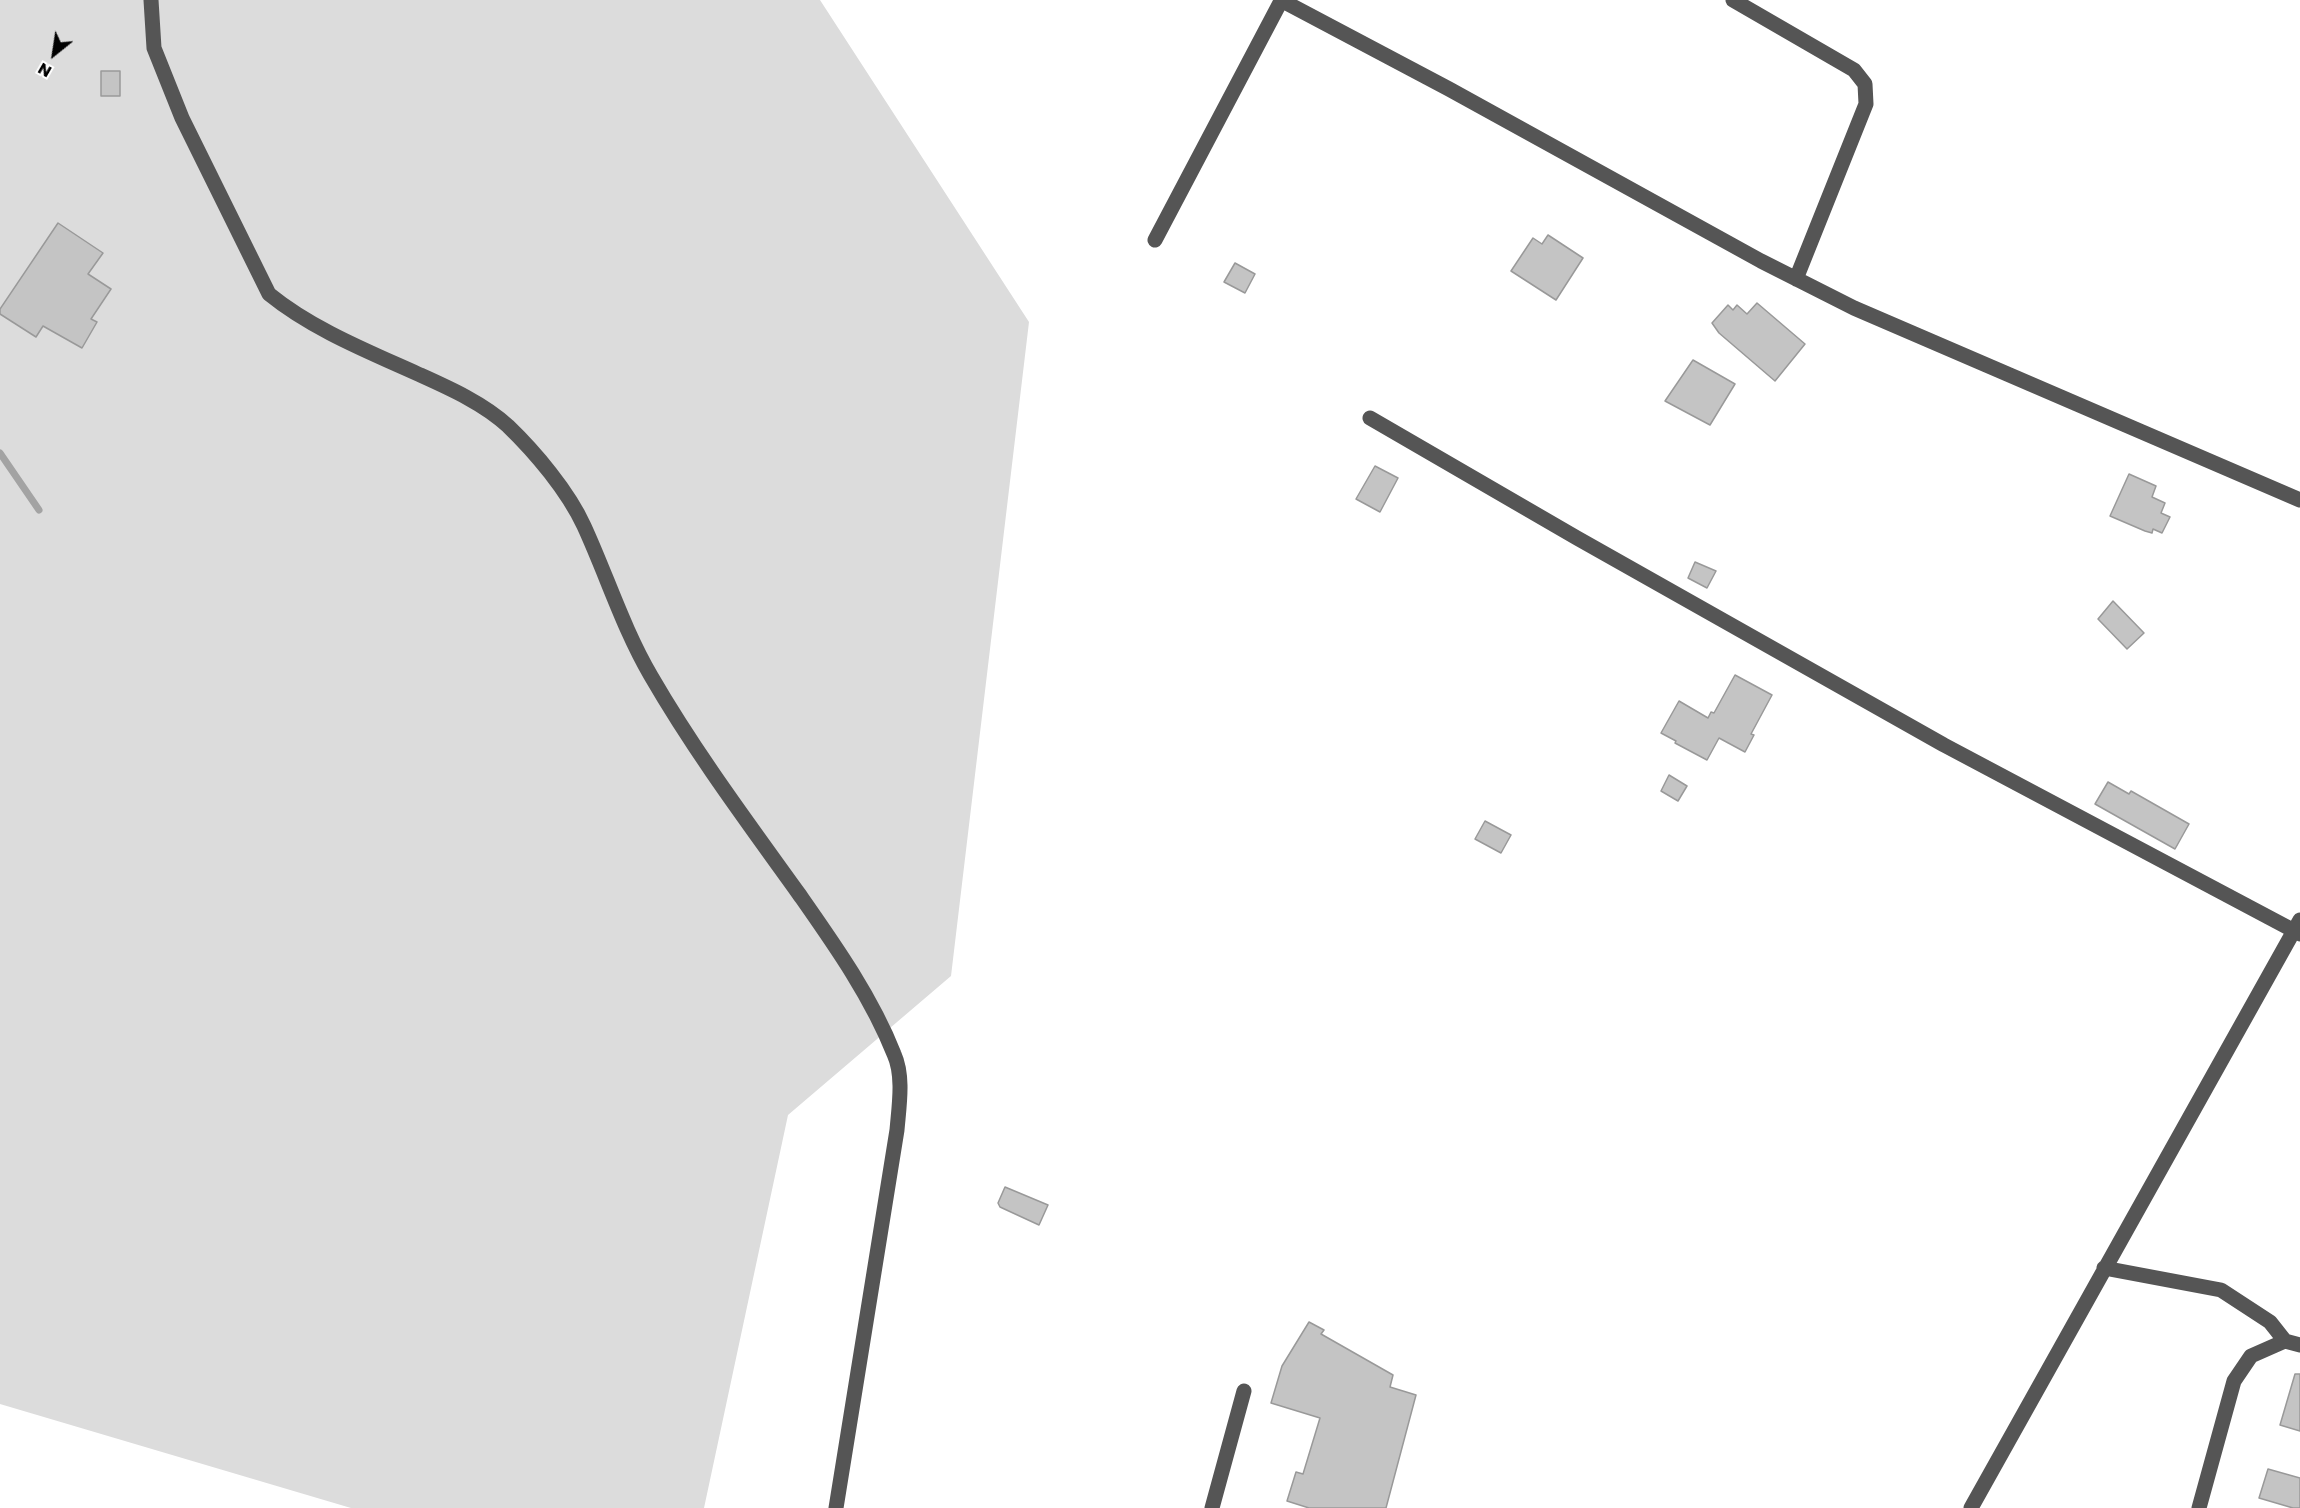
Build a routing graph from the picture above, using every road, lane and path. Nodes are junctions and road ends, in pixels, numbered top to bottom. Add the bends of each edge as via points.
1 (151, 0) edge
2 (1281, 0) edge
3 (1733, 0) edge
4 (1155, 240) dead end
5 (1796, 279) junction
6 (1370, 418) dead end
7 (2300, 500) edge
8 (2298, 929) edge
9 (2104, 1268) junction
10 (2293, 1343) edge
11 (1244, 1391) dead end
12 (836, 1508) edge
13 (1212, 1508) edge
14 (1971, 1508) edge
15 (2199, 1508) edge

1 - 12 street via 154,48 178,108 269,294 290,311 459,393 506,424 538,458 583,525 651,676 715,776 832,942 878,1017 896,1057 900,1090 897,1130
2 - 4 street
2 - 5 street
3 - 5 street via 1854,70 1865,84 1866,104
5 - 7 street via 1854,308
6 - 8 street via 1944,745
8 - 9 street
9 - 10 street via 2221,1290 2270,1322
9 - 14 street
10 - 15 street via 2251,1356 2234,1381
11 - 13 street

